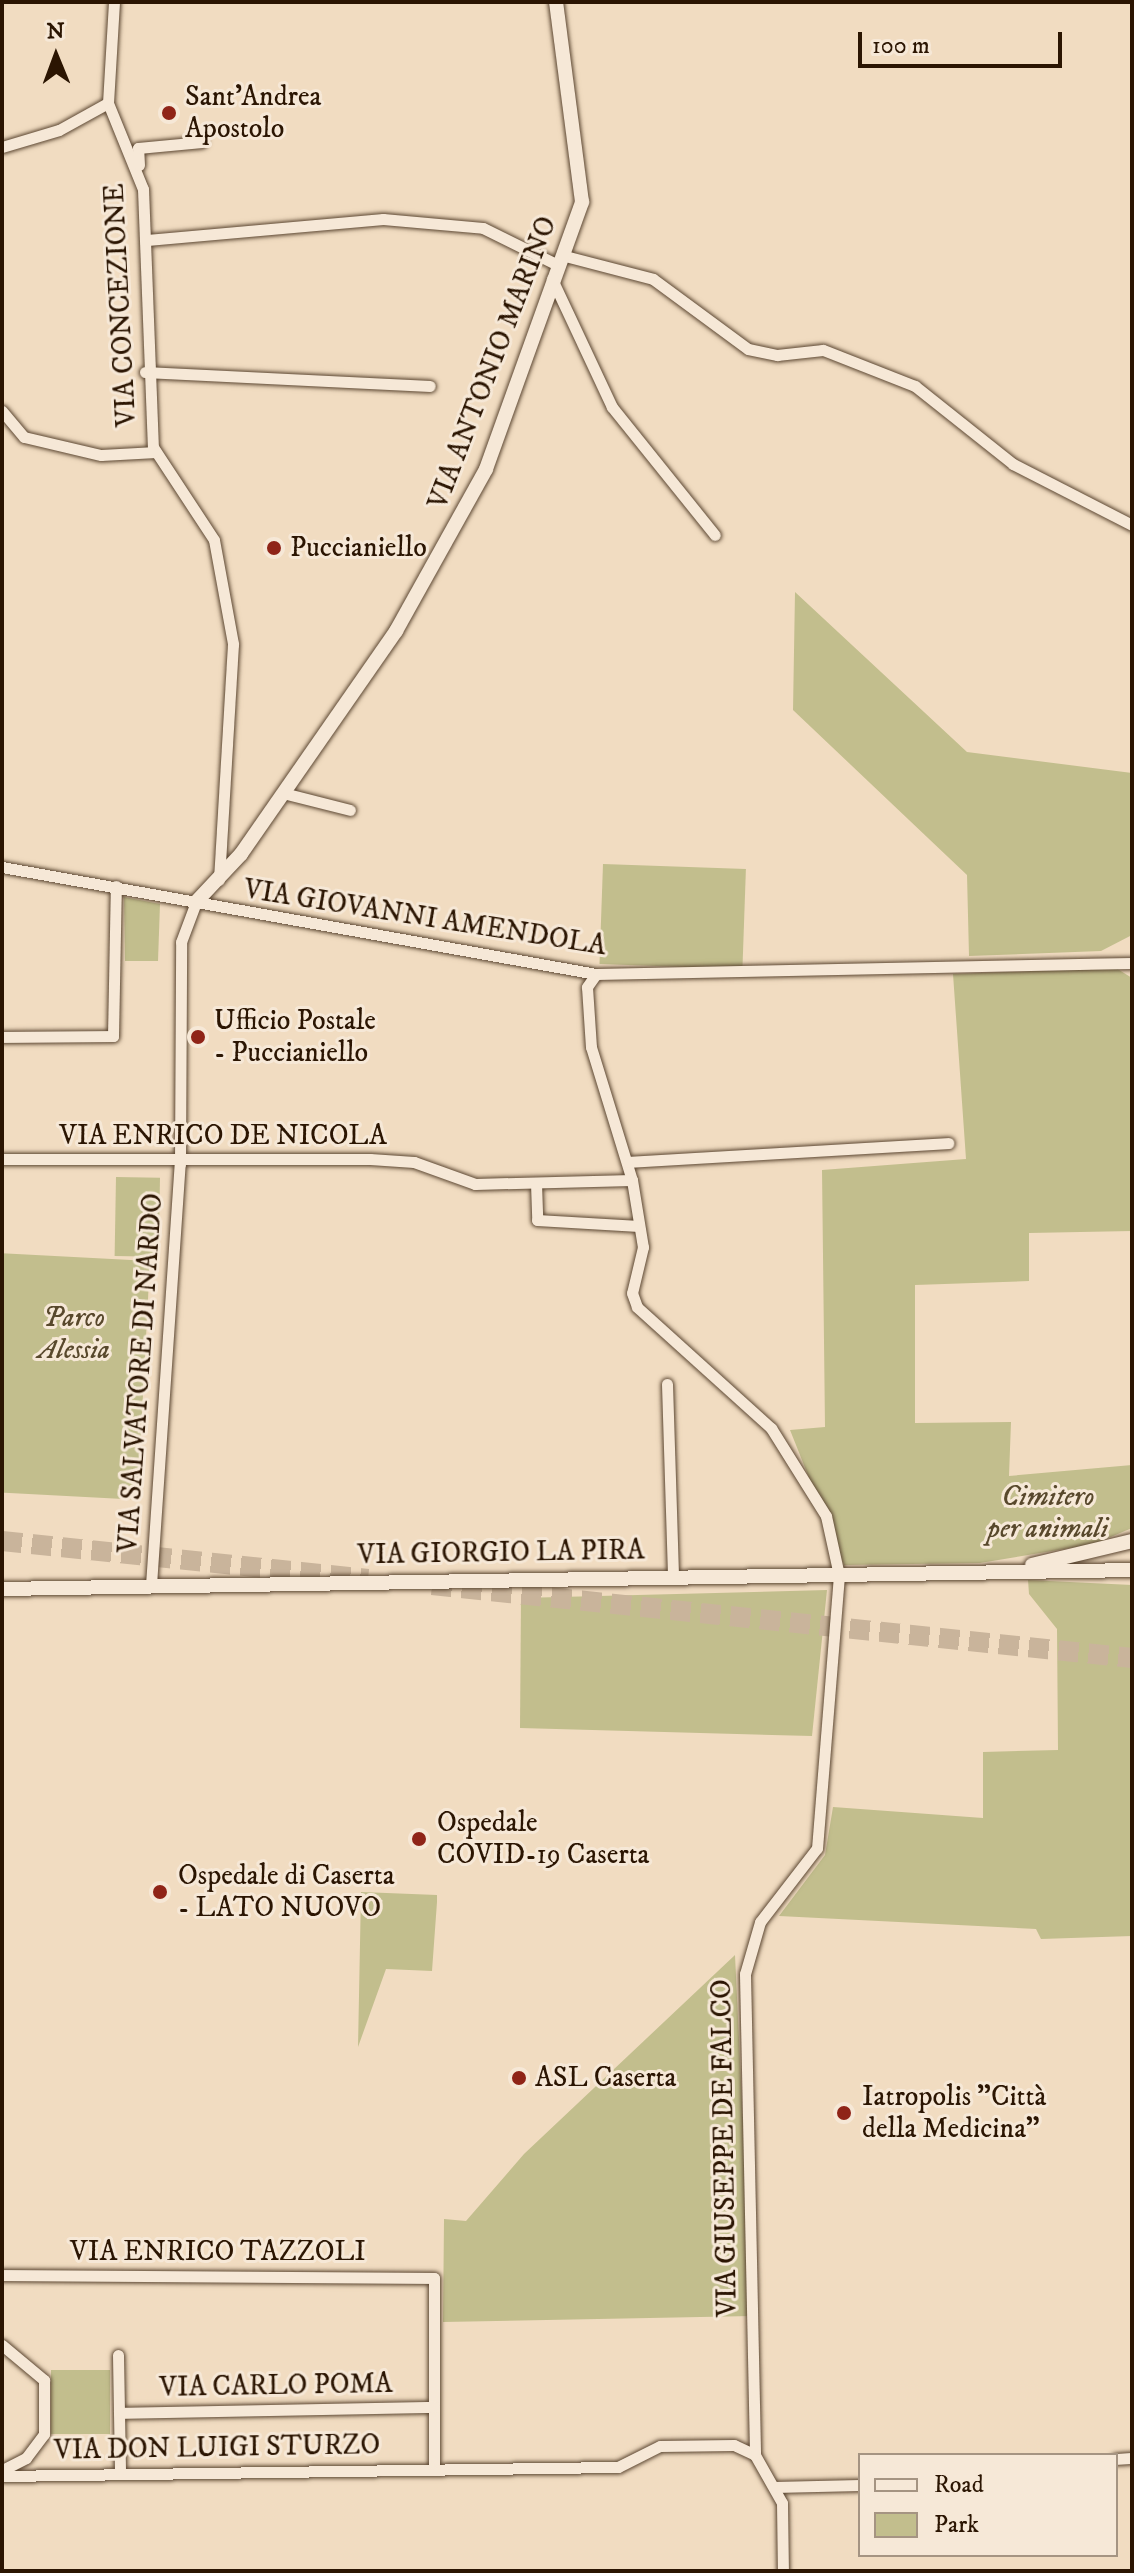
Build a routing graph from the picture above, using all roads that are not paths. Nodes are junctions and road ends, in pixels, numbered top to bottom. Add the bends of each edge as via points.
1 (114, 2) edge
2 (556, 2) edge
3 (108, 103) junction
4 (202, 142) dead end
5 (2, 147) edge
6 (140, 174) junction
7 (147, 240) junction
8 (562, 260) junction
9 (551, 279) junction
10 (145, 372) junction
11 (430, 386) dead end
12 (2, 411) edge
13 (156, 452) junction
14 (1132, 525) edge
15 (715, 535) dead end
16 (283, 793) junction
17 (350, 810) dead end
18 (2, 867) edge
19 (218, 880) junction
20 (116, 886) junction
21 (196, 902) junction
22 (1132, 963) edge
23 (596, 974) junction
24 (2, 1037) edge
25 (948, 1143) dead end
26 (2, 1159) edge
27 (628, 1162) junction
28 (180, 1164) junction
29 (632, 1180) junction
30 (536, 1183) junction
31 (639, 1226) junction
32 (667, 1384) dead end
33 (1132, 1541) edge
34 (1000, 1572) junction
35 (1128, 1572) edge
36 (673, 1575) junction
37 (839, 1575) junction
38 (151, 1585) junction
39 (2, 1589) edge
40 (2, 2275) edge
41 (2, 2345) edge
42 (118, 2355) dead end
43 (434, 2407) junction
44 (119, 2413) junction
45 (755, 2455) junction
46 (434, 2468) junction
47 (2, 2473) edge
48 (120, 2474) junction
49 (858, 2485) edge
50 (774, 2487) junction
51 (783, 2571) edge

1 - 3 street, VIA CONCEZIONE
2 - 8 street, VIA ANTONIO MARINO via 582,202
3 - 5 street via 59,130
3 - 6 street, VIA CONCEZIONE
4 - 6 street via 138,148
6 - 7 street, VIA CONCEZIONE
7 - 8 street via 383,219 483,228
7 - 10 street, VIA CONCEZIONE
8 - 9 street, VIA ANTONIO MARINO
8 - 14 street via 653,279 748,349 777,355 823,350 915,386 1013,464
9 - 15 street via 612,407
9 - 16 street, VIA ANTONIO MARINO via 465,512 419,597
10 - 11 street
10 - 13 street, VIA CONCEZIONE
12 - 13 street via 24,437 101,455
13 - 19 street, VIA CONCEZIONE via 205,518 228,608 232,708
16 - 17 street
16 - 19 street, VIA ANTONIO MARINO
18 - 20 street, VIA GIOVANNI AMENDOLA
19 - 21 street, VIA ANTONIO MARINO
20 - 21 street, VIA GIOVANNI AMENDOLA
20 - 24 street via 113,1036
21 - 23 street, VIA GIOVANNI AMENDOLA
21 - 28 street, VIA SALVATORE DI NARDO via 181,942
22 - 23 street, VIA GIOVANNI AMENDOLA
23 - 27 street, VIA GIUSEPPE DE FALCO via 587,987 591,1047
25 - 27 street
26 - 28 street, VIA ENRICO DE NICOLA
27 - 29 street, VIA GIUSEPPE DE FALCO
28 - 30 street, VIA ENRICO DE NICOLA via 370,1159 414,1162 475,1184
28 - 38 street, VIA SALVATORE DI NARDO
29 - 30 street, VIA ENRICO DE NICOLA
29 - 31 street, VIA GIUSEPPE DE FALCO
30 - 31 street via 537,1220
31 - 37 street, VIA GIUSEPPE DE FALCO via 637,1307 771,1428 826,1516
32 - 36 street
33 - 34 street, VIA GIORGIO LA PIRA
34 - 35 street, VIA GIORGIO LA PIRA
34 - 37 street, VIA GIORGIO LA PIRA
36 - 37 street, VIA GIORGIO LA PIRA
36 - 38 street, VIA GIORGIO LA PIRA
37 - 45 street, VIA GIUSEPPE DE FALCO via 817,1848 760,1922 746,1960
38 - 39 street, VIA GIORGIO LA PIRA
40 - 43 street, VIA ENRICO TAZZOLI via 434,2278
41 - 47 street via 44,2380 44,2434 26,2458
42 - 44 street
43 - 44 street, VIA CARLO POMA
43 - 46 street
44 - 48 street
45 - 46 street, VIA DON LUIGI STURZO via 734,2445 660,2446 618,2467
45 - 50 street
46 - 48 street, VIA DON LUIGI STURZO
47 - 48 street, VIA DON LUIGI STURZO
49 - 50 street
50 - 51 street via 782,2503

